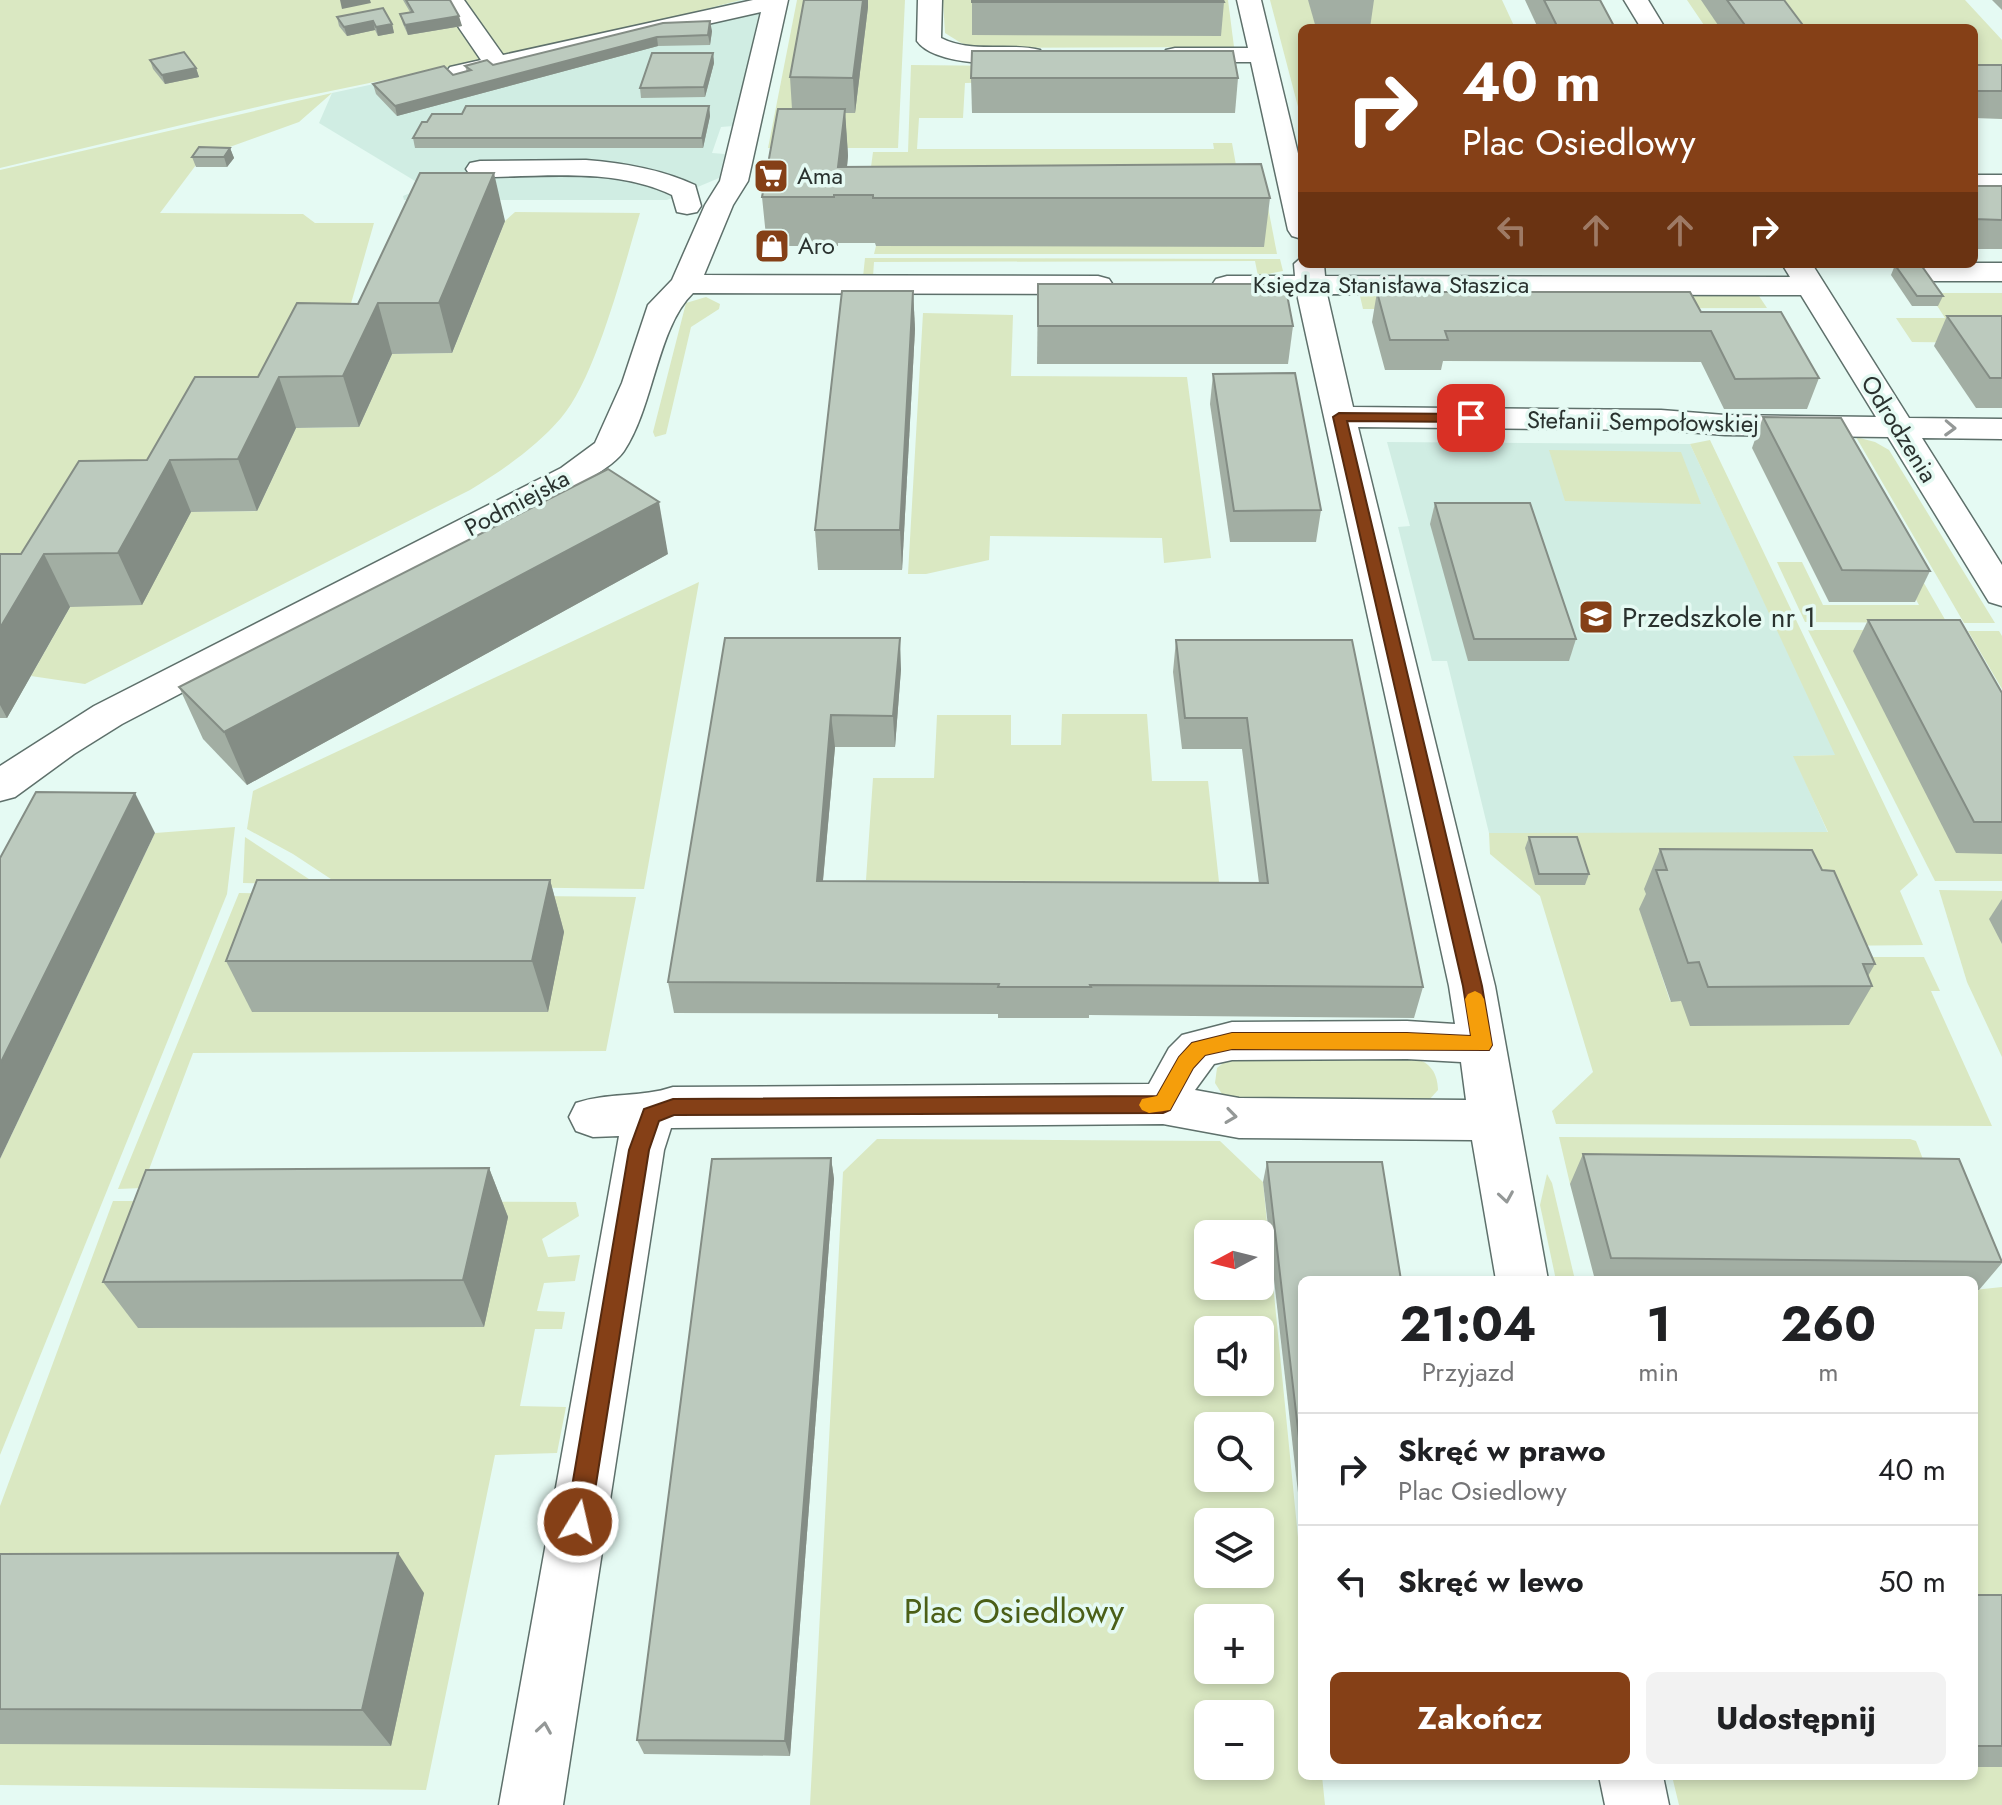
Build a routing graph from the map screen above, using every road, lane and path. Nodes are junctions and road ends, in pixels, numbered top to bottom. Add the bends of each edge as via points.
1 (452, 0) edge
2 (930, 0) edge
3 (1249, 0) edge
4 (1636, 0) edge
5 (776, 1) edge
6 (1651, 24) edge
7 (1053, 55) edge
8 (1145, 55) edge
9 (1261, 55) junction
10 (496, 63) junction
11 (459, 72) edge
12 (480, 169) edge
13 (1296, 180) edge
14 (1978, 183) edge
15 (2002, 183) edge
16 (687, 206) dead end
17 (1934, 272) dead end
18 (2002, 272) edge
19 (1310, 274) edge
20 (1803, 275) edge
21 (685, 284) junction
22 (1129, 285) edge
23 (1192, 285) edge
24 (1339, 417) junction
25 (1898, 426) junction
26 (2002, 429) edge
27 (2002, 594) edge
28 (0, 787) edge
29 (1482, 1045) junction
30 (1163, 1104) junction
31 (651, 1115) junction
32 (593, 1117) dead end
33 (1494, 1120) junction
34 (1521, 1276) edge
35 (1632, 1780) edge
36 (531, 1805) edge
37 (1637, 1805) edge

1 - 10 street
2 - 7 street via 929,41 961,54
3 - 9 street
4 - 6 street
5 - 10 street
5 - 21 street, Podmiejska via 734,181
8 - 9 street
9 - 13 street
10 - 11 street
12 - 16 street via 628,171 685,191
14 - 15 street
17 - 18 street
19 - 20 street, Księdza Stanisława Staszica
19 - 23 street, Księdza Stanisława Staszica
19 - 24 street
20 - 25 street, Odrodzenia
21 - 22 street
21 - 28 street, Podmiejska via 663,305 638,383 609,448 573,475 108,715
24 - 25 street, Stefanii Sempołowskiej
24 - 29 street
25 -> 26 street, Stefanii Sempołowskiej
25 - 27 street, Odrodzenia
29 - 30 street via 1232,1041 1199,1048
29 - 33 street
30 - 31 street via 673,1107
30 -> 33 street via 1239,1118
31 - 32 street
36 -> 31 street via 639,1150
33 -> 34 street
35 - 37 street

